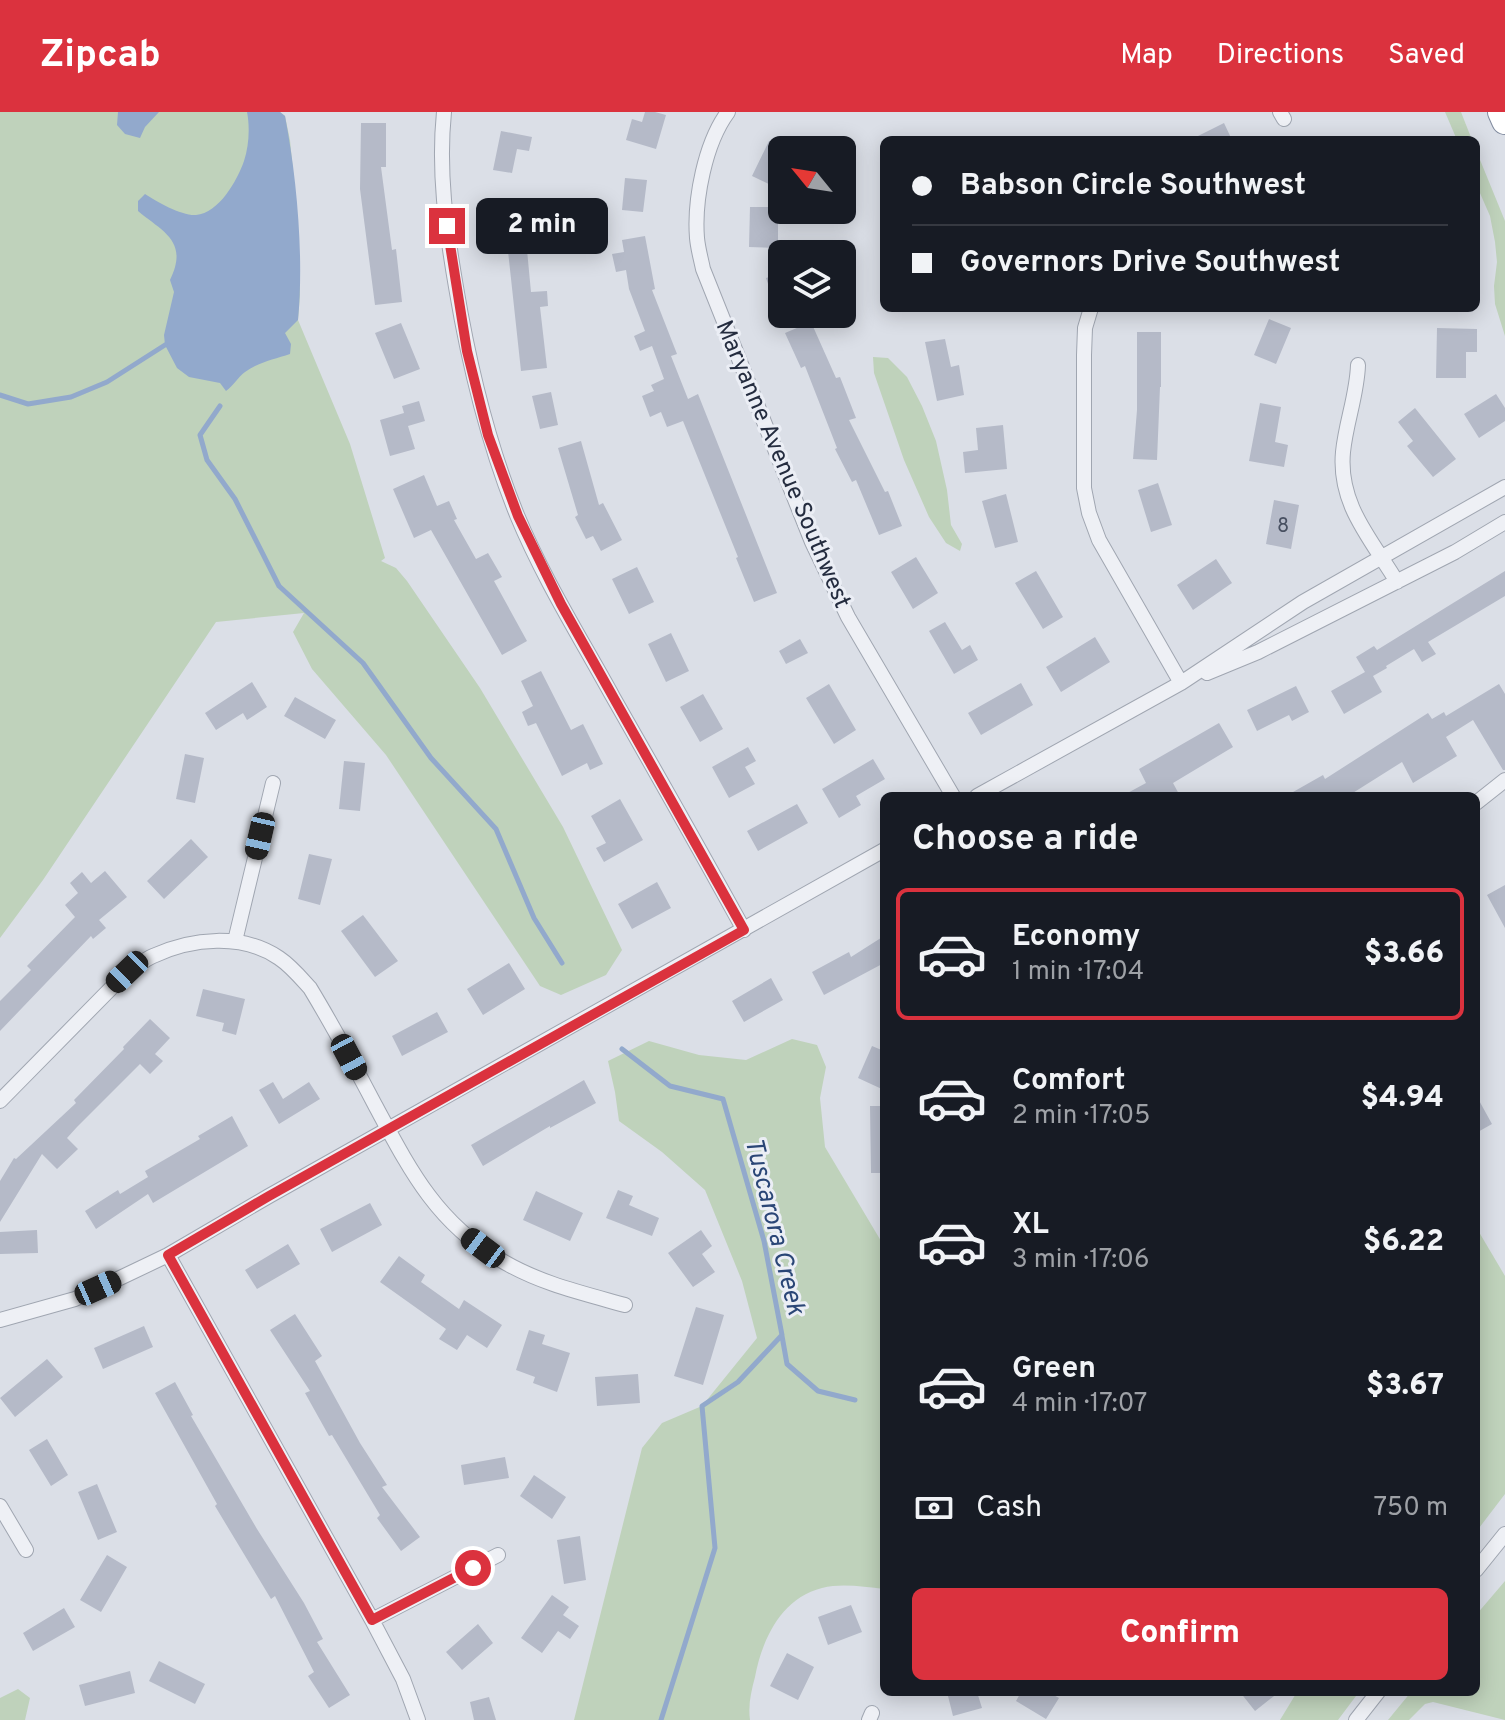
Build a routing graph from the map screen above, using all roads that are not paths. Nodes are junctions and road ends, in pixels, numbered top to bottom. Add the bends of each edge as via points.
1 (444, 112) edge
2 (728, 112) edge
3 (1501, 112) edge
4 (1505, 121) edge
5 (1090, 312) edge
6 (1358, 365) dead end
7 (1505, 487) edge
8 (1505, 522) edge
9 (1382, 557) junction
10 (1397, 582) junction
11 (1181, 683) junction
12 (1505, 780) edge
13 (273, 783) dead end
14 (951, 792) edge
15 (984, 792) edge
16 (1480, 800) edge
17 (880, 852) edge
18 (744, 930) junction
19 (235, 941) junction
20 (0, 1101) edge
21 (388, 1130) junction
22 (168, 1255) junction
23 (625, 1305) dead end
24 (0, 1320) edge
25 (0, 1506) edge
26 (1505, 1534) edge
27 (26, 1550) dead end
28 (498, 1555) dead end
29 (1480, 1565) edge
30 (372, 1620) junction
31 (1375, 1696) edge
32 (418, 1720) edge
33 (1356, 1720) edge

1 - 18 street via 441,173 450,253 488,435 561,604
2 - 14 street, Maryanne Avenue Southwest via 711,145 698,205 703,269 812,542 848,617
3 - 4 highway
5 - 11 street via 1084,355 1084,488 1089,513 1099,540
6 - 9 street via 1343,469 1350,506
7 - 9 street
8 - 10 street
9 - 10 street
9 - 11 street
10 - 11 street via 1258,652
11 - 15 street
12 - 16 street
13 - 19 street
17 - 18 street
18 - 21 street
19 - 20 street via 172,948 127,972
19 - 21 street via 277,957 310,988
21 - 22 street
21 - 23 street via 437,1209 466,1236 519,1270
22 - 24 street via 75,1299
22 - 30 street
25 - 27 street
26 - 29 street
28 - 30 street
30 - 32 street
31 - 33 street

